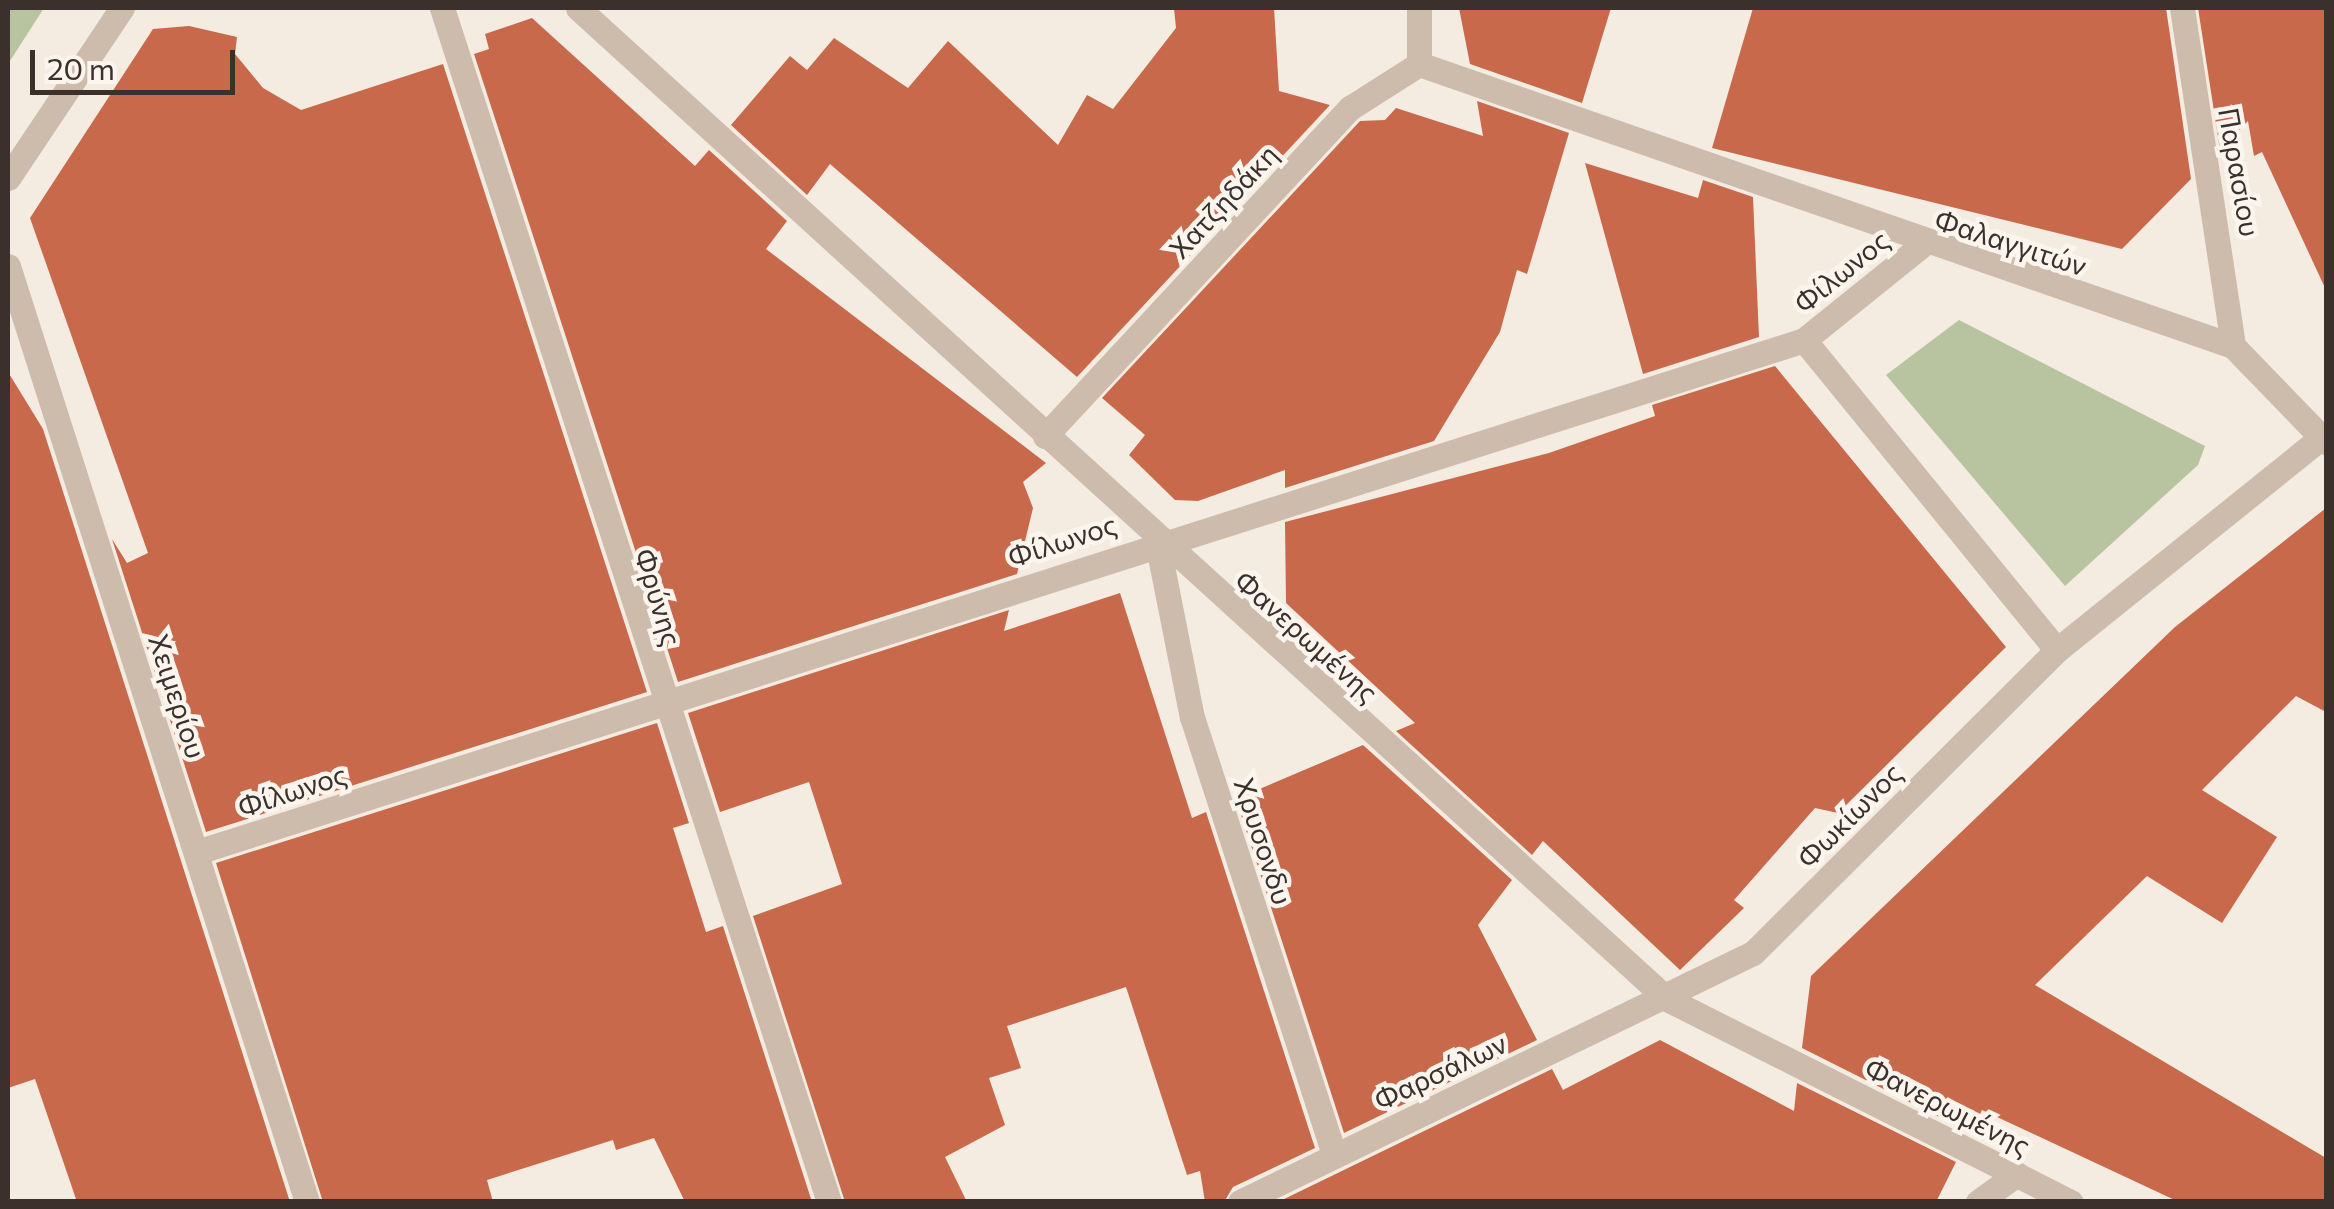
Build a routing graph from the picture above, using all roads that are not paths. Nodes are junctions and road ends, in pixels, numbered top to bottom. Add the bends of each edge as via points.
1 (122, 8) edge
2 (442, 8) edge
3 (578, 8) edge
4 (1419, 8) edge
5 (2182, 8) edge
6 (1419, 64) junction
7 (8, 178) edge
8 (1922, 245) junction
9 (8, 266) edge
10 (1804, 340) junction
11 (2233, 346) junction
12 (1045, 436) junction
13 (2324, 438) edge
14 (1157, 541) junction
15 (2057, 650) junction
16 (661, 704) junction
17 (197, 852) junction
18 (1667, 999) junction
19 (1334, 1154) junction
20 (2018, 1174) junction
21 (308, 1202) edge
22 (829, 1202) edge
23 (1240, 1202) edge
24 (1978, 1202) edge
25 (2071, 1202) edge

1 - 7 street
2 - 16 street, Φρύνης
3 - 12 street, Φανερωμένης
4 - 6 street
5 - 11 street, Παρασίου
6 - 8 street, Φαλαγγιτών
6 - 12 street, Χατζηδάκη via 1350,108
8 - 10 street, Φίλωνος
8 - 11 street, Φαλαγγιτών
9 - 17 street, Χειμερίου
10 - 14 street, Φίλωνος
10 - 15 street
11 - 13 street, Φαλαγγιτών
12 - 14 street, Φανερωμένης
13 - 15 street, Φωκίωνος
14 - 16 street, Φίλωνος
14 - 18 street, Φανερωμένης
14 - 19 street, Χρυσονδυ via 1192,717
15 - 18 street, Φωκίωνος via 1753,953
16 - 17 street, Φίλωνος
16 - 22 street, Φρύνης
17 - 21 street, Χειμερίου
18 - 19 street, Φαρσάλων
18 - 20 street, Φανερωμένης
19 - 23 street, Φαρσάλων
20 - 24 street
20 - 25 street, Φανερωμένης

